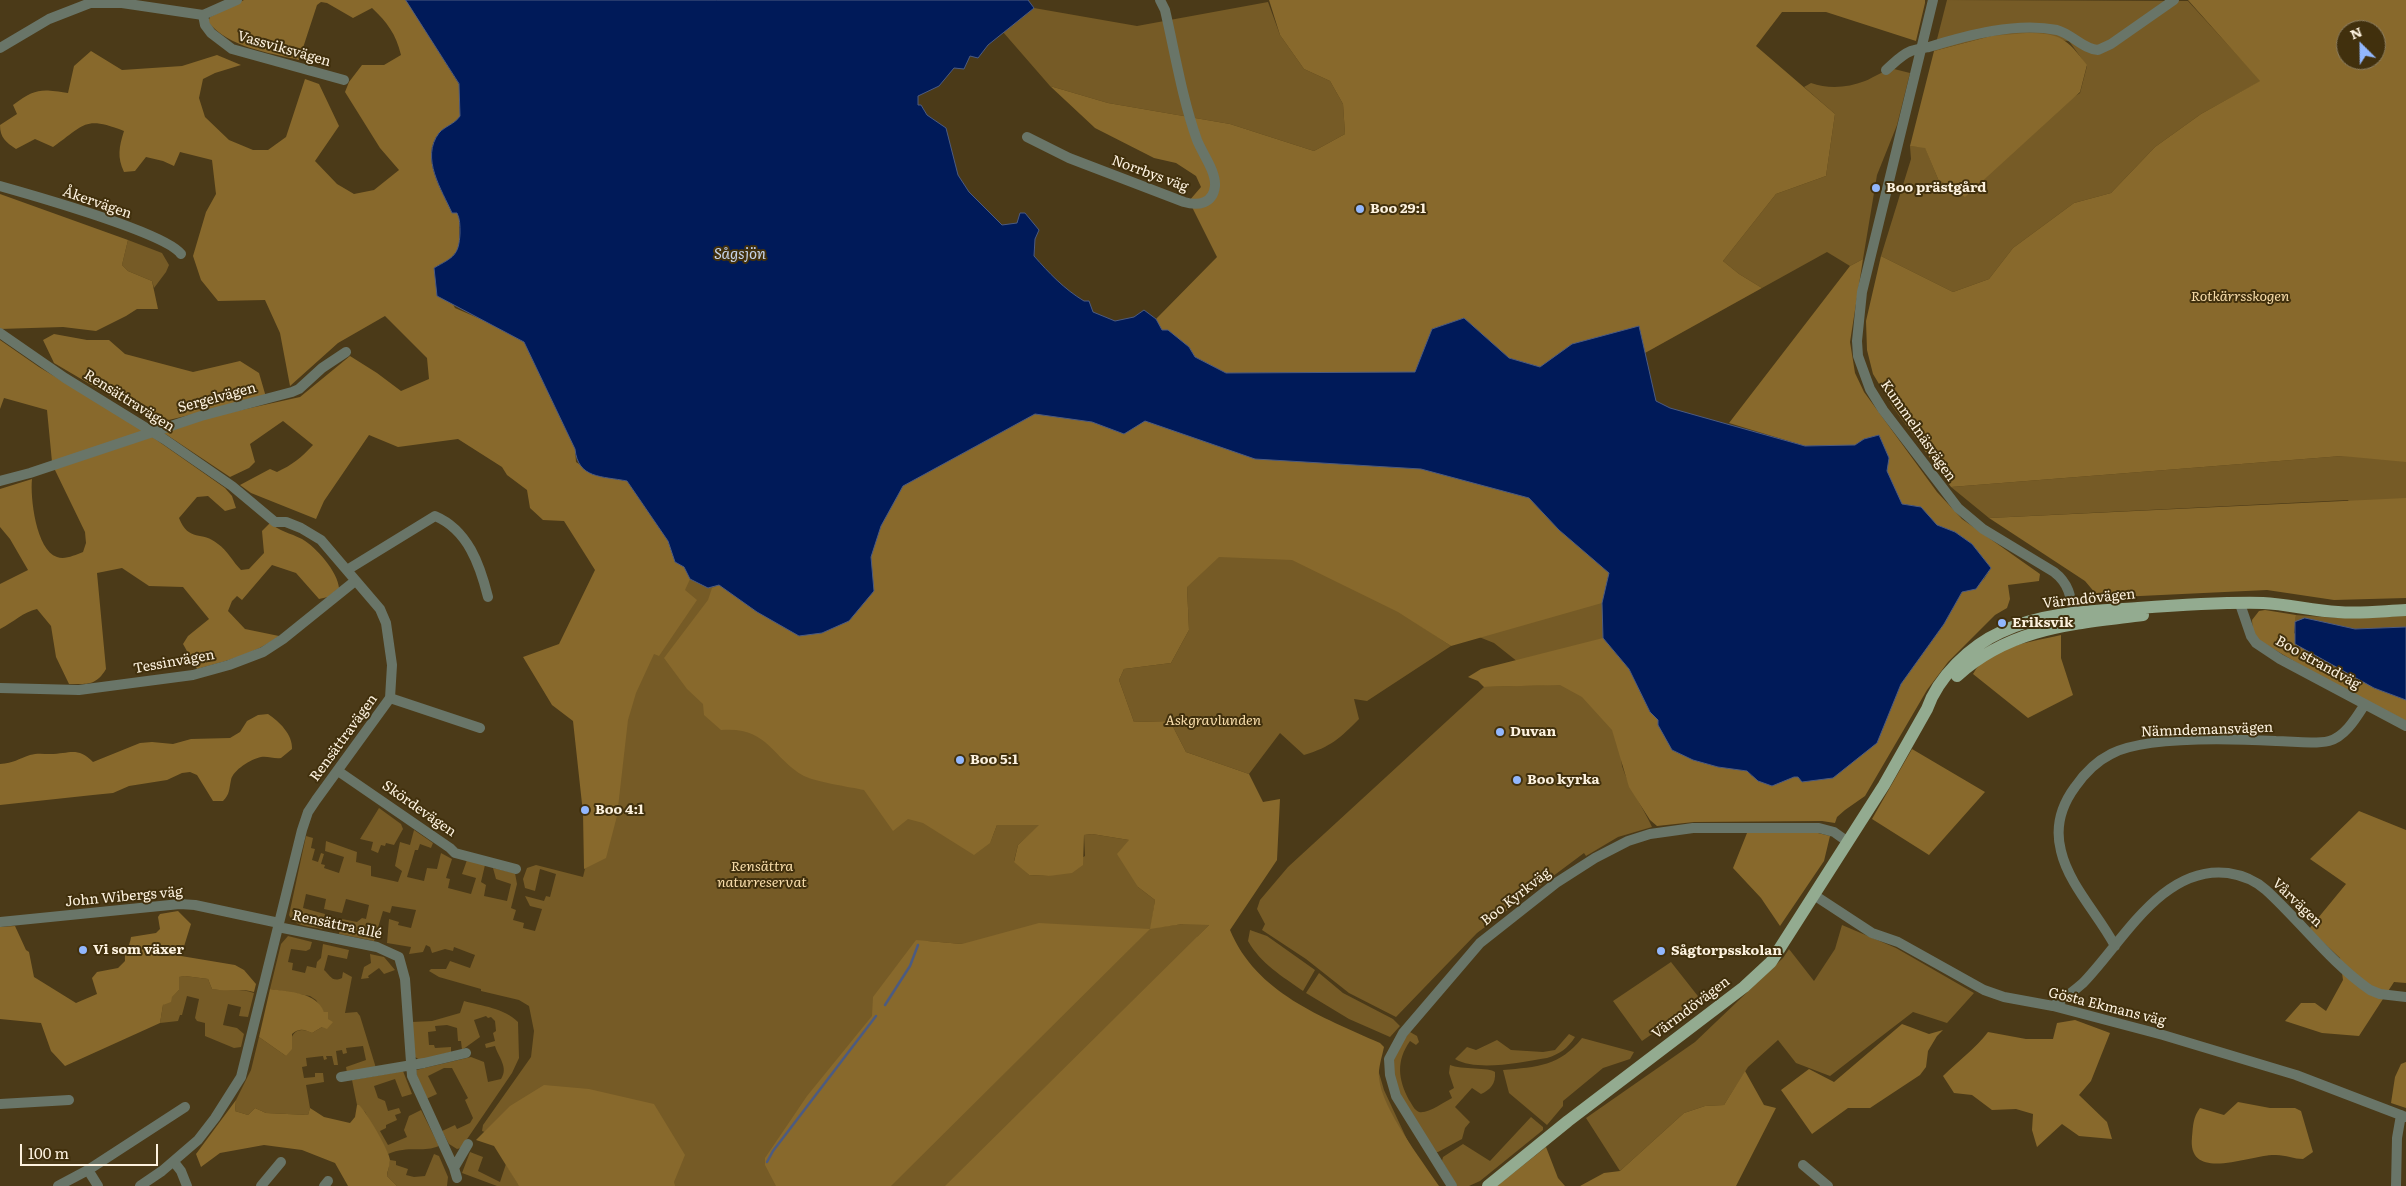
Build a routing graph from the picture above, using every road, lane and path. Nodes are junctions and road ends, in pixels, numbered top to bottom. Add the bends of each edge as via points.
1 (236, 0) edge
2 (1160, 0) edge
3 (1933, 0) edge
4 (2174, 0) edge
5 (89, 2) edge
6 (203, 15) junction
7 (0, 48) edge
8 (1923, 48) junction
9 (1886, 70) dead end
10 (344, 80) dead end
11 (1027, 137) dead end
12 (0, 186) edge
13 (181, 254) dead end
14 (0, 333) edge
15 (346, 352) dead end
16 (152, 431) junction
17 (0, 481) edge
18 (347, 570) junction
19 (355, 581) junction
20 (488, 597) dead end
21 (2236, 604) junction
22 (2406, 610) edge
23 (2074, 620) junction
24 (0, 688) edge
25 (390, 698) junction
26 (2365, 704) junction
27 (2406, 726) edge
28 (480, 728) dead end
29 (338, 771) junction
30 (1848, 842) junction
31 (516, 868) dead end
32 (1814, 896) junction
33 (0, 922) edge
34 (279, 925) junction
35 (2115, 946) junction
36 (2406, 997) edge
37 (2053, 1006) junction
38 (466, 1054) dead end
39 (411, 1065) junction
40 (341, 1077) dead end
41 (69, 1100) dead end
42 (0, 1104) edge
43 (185, 1107) dead end
44 (2403, 1116) edge
45 (468, 1144) dead end
46 (174, 1162) junction
47 (280, 1162) dead end
48 (1803, 1165) dead end
49 (88, 1170) junction
50 (58, 1186) edge
51 (98, 1186) edge
52 (140, 1186) edge
53 (187, 1186) edge
54 (261, 1186) edge
55 (1452, 1186) edge
56 (1488, 1186) edge
57 (1828, 1186) edge
58 (2396, 1186) edge

1 - 6 street
2 - 11 street, Norrbys väg via 1197,140 1215,181 1207,201 1200,205 1184,202 1069,158
3 - 8 street, Kummelnäsvägen
4 - 8 street via 2098,50 2085,46 2064,32 2033,28 1974,34
5 - 6 street via 122,3
5 - 7 street via 49,19
6 - 10 street, Vassviksvägen via 211,33 232,49
8 - 9 street via 1902,56
8 - 23 street, Kummelnäsvägen via 1862,292 1858,356 1875,398 1942,489 1983,529 2063,580 2070,588
12 - 13 street, Åkervägen via 142,233 177,248
14 - 16 street, Rensättravägen via 65,378
15 - 16 street, Sergelvägen via 292,392
16 - 17 street, Sergelvägen
16 - 18 street, Rensättravägen via 232,486 275,522 286,522 321,540
18 - 19 street, Rensättravägen
18 - 20 street via 435,516 442,519 474,552
19 - 24 street, Tessinvägen via 283,639 263,652 229,665 193,675 79,690
19 - 25 street, Rensättravägen via 380,609 386,623 392,665
21 - 22 main road, Värmdövägen via 2265,603 2337,612
21 - 23 main road, Värmdövägen via 2158,606
21 - 26 street, Boo strandväg via 2256,643
23 - 30 main road, Värmdövägen via 2019,625 2002,631 1979,645 1951,670 1931,698 1884,786
25 - 28 street
25 - 29 street, Rensättravägen
26 - 27 street, Boo strandväg
26 - 35 street, Nämndemansvägen via 2354,721 2327,742 2239,739 2151,743 2112,753 2082,777 2062,808 2058,836 2060,850 2066,868
29 - 31 street, Skördevägen via 455,853
29 - 34 street, Rensättravägen via 308,812
30 - 32 main road, Värmdövägen
30 - 55 street, Boo Kyrkväg via 1834,832 1819,828 1694,828 1650,834 1628,841 1596,858 1527,904 1467,956 1403,1033 1390,1059 1390,1075 1396,1096
32 - 37 street, Gösta Ekmans väg via 1872,934 1898,942 1984,990
32 - 56 main road, Värmdövägen via 1779,951 1760,973
33 - 34 street, John Wibergs väg via 180,904
34 - 39 street, Rensättra allé via 377,947 399,957 405,979
34 - 46 street, Rensättravägen via 241,1077 209,1125
35 - 36 street, Vårvägen via 2156,901 2181,880 2208,873 2233,874 2265,889 2365,987 2380,994
35 - 37 street, Vårvägen via 2083,983
37 - 44 street, Gösta Ekmans väg via 2296,1075
38 - 39 street
39 - 40 street
39 - 45 street, Rensättra allé via 420,1096 456,1173
41 - 42 street
43 - 49 street
44 - 58 street via 2396,1138
46 - 52 street, Rensättravägen
46 - 53 street
47 - 54 street
48 - 57 street
49 - 50 street
49 - 51 street

